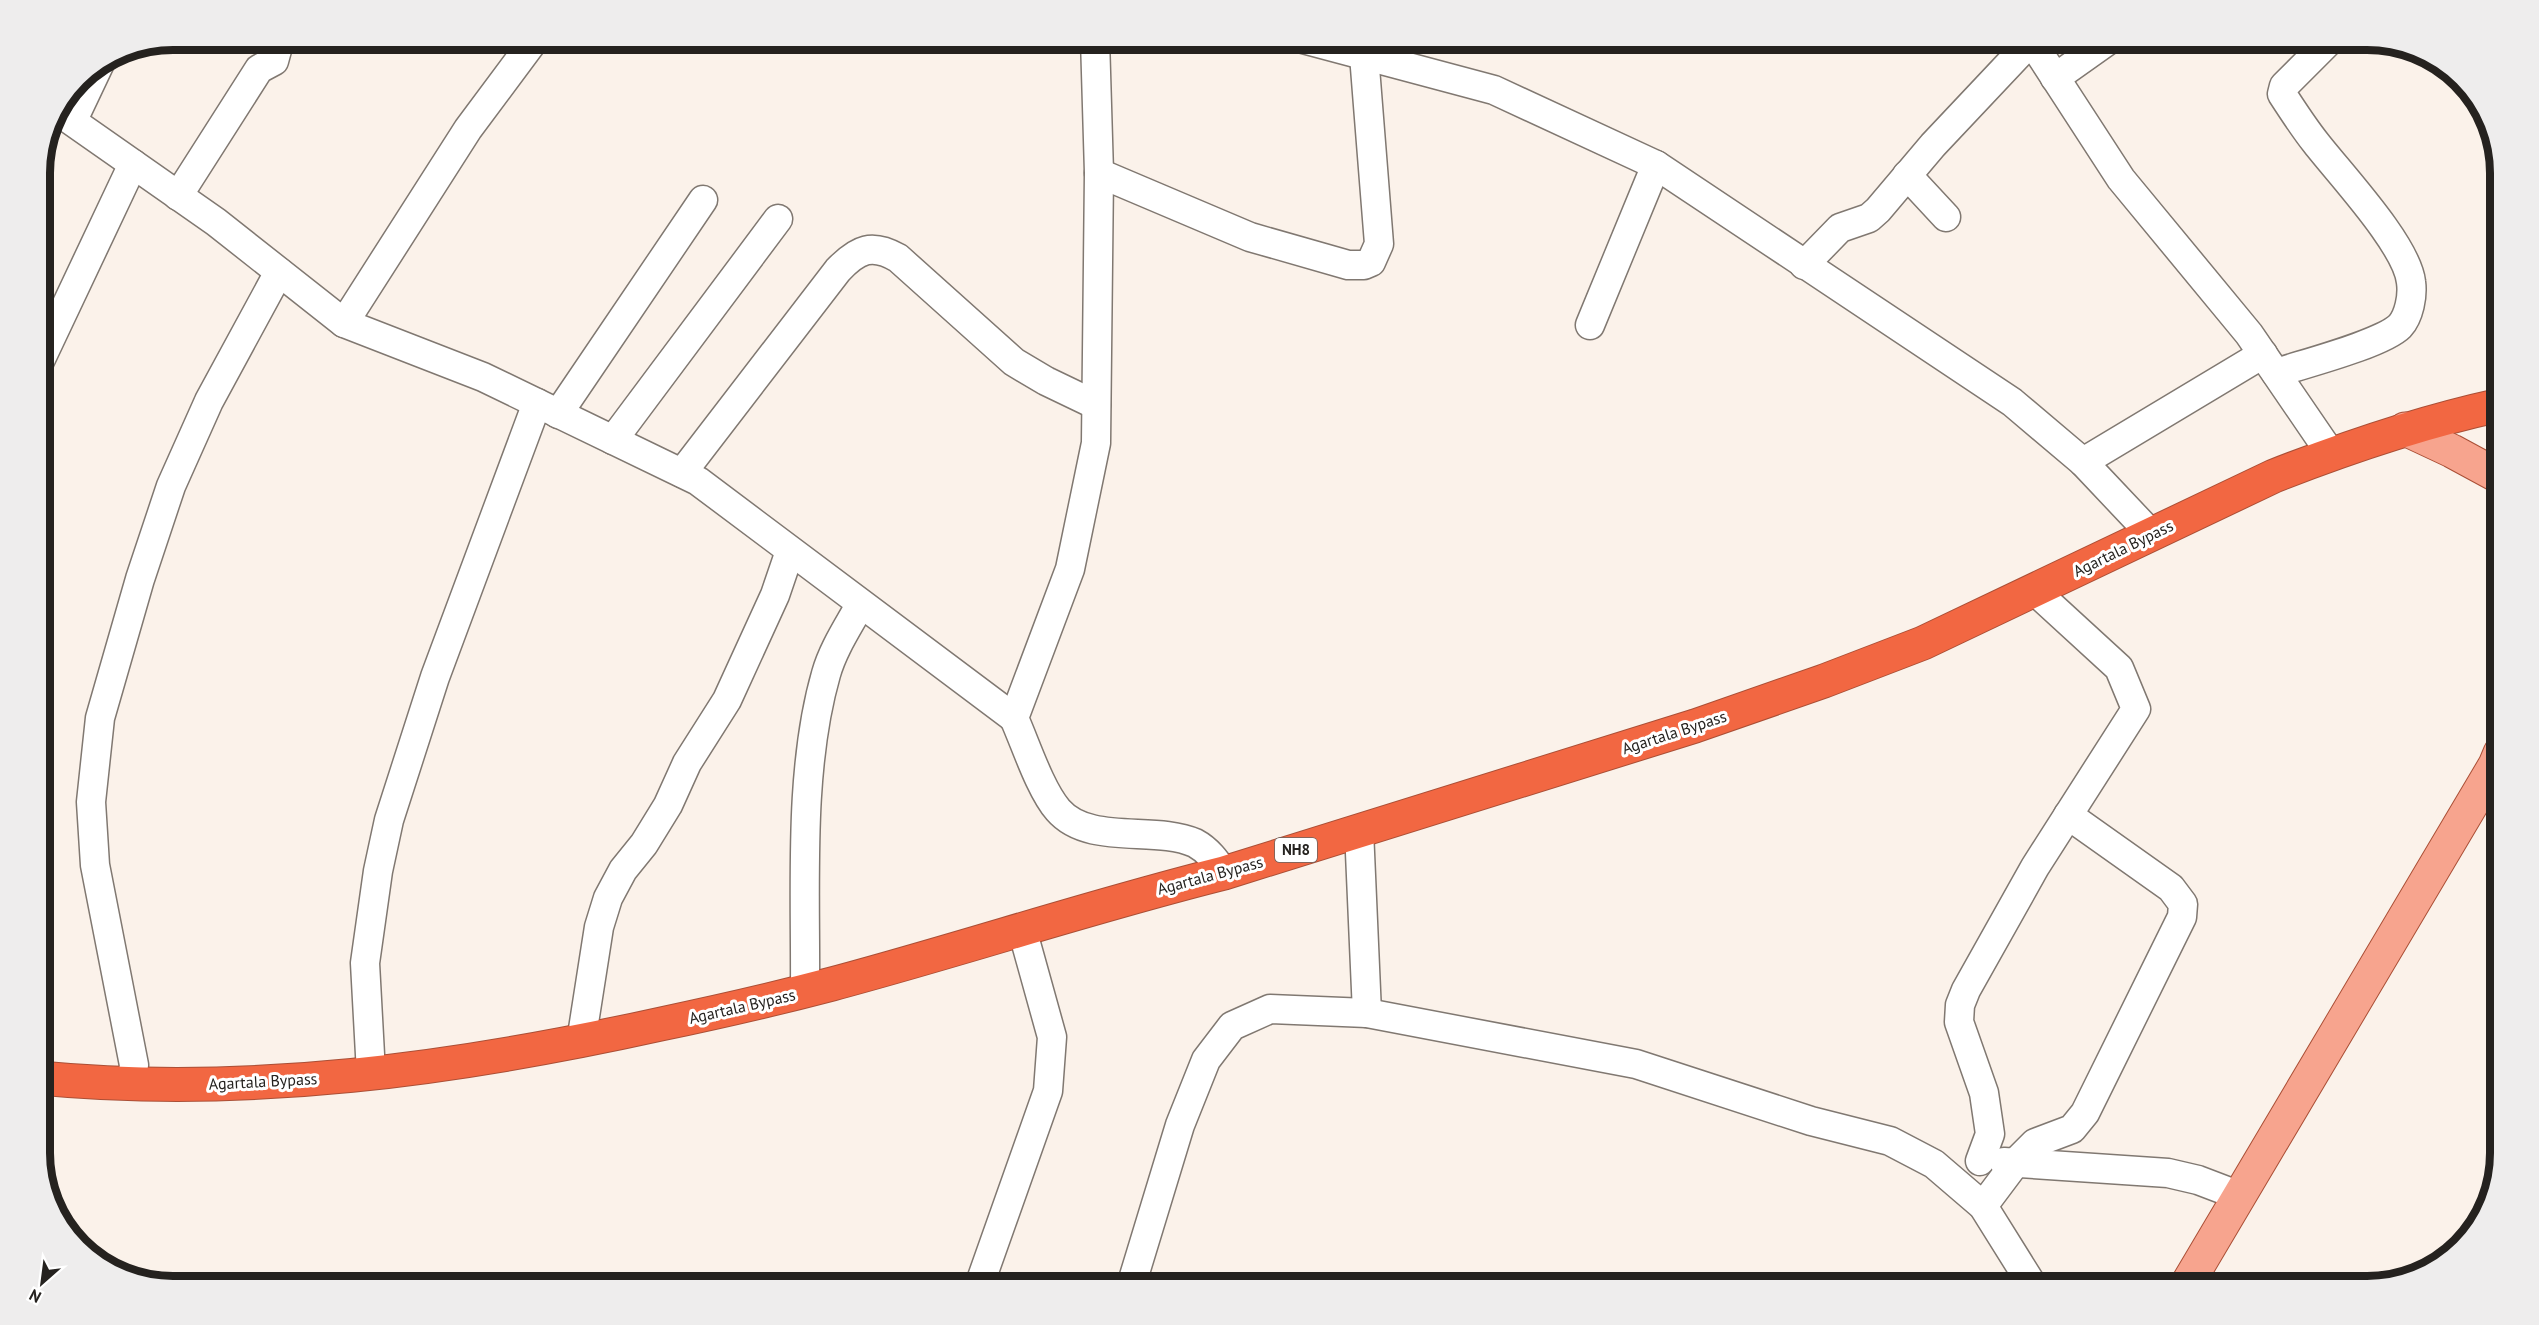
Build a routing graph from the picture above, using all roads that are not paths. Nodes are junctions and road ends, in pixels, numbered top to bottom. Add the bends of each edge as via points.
1 (277, 50) edge
2 (527, 50) edge
3 (1095, 50) edge
4 (1345, 50) edge
5 (2021, 50) edge
6 (2037, 50) edge
7 (2094, 50) edge
8 (2320, 50) edge
9 (1364, 55) junction
10 (2055, 78) junction
11 (85, 85) edge
12 (65, 115) edge
13 (133, 164) junction
14 (1656, 165) junction
15 (1099, 173) junction
16 (1907, 176) junction
17 (178, 196) junction
18 (703, 200) dead end
19 (1946, 217) dead end
20 (778, 219) dead end
21 (1804, 265) junction
22 (279, 272) junction
23 (344, 323) junction
24 (1590, 325) dead end
25 (50, 340) edge
26 (2269, 363) junction
27 (1096, 405) junction
28 (2489, 408) edge
29 (548, 409) junction
30 (2405, 429) junction
31 (613, 440) junction
32 (2331, 454) junction
33 (2083, 462) junction
34 (2489, 471) edge
35 (682, 473) junction
36 (2151, 534) junction
37 (790, 551) junction
38 (2035, 591) junction
39 (860, 604) junction
40 (1014, 718) junction
41 (2490, 774) edge
42 (2068, 815) junction
43 (1359, 830) junction
44 (1224, 873) junction
45 (1022, 929) junction
46 (805, 991) junction
47 (1367, 1012) junction
48 (581, 1042) junction
49 (371, 1073) junction
50 (50, 1079) edge
51 (131, 1085) junction
52 (1980, 1161) junction
53 (2016, 1162) junction
54 (1944, 1173) junction
55 (2240, 1196) junction
56 (1983, 1206) junction
57 (983, 1276) edge
58 (1134, 1276) edge
59 (2027, 1276) edge
60 (2192, 1276) edge

1 - 17 street via 274,61 259,69
2 - 23 street via 468,129
3 - 15 street
4 - 9 street
5 - 16 street
6 - 10 street
7 - 10 street
8 - 26 street via 2284,86 2282,94 2315,142 2368,206 2401,256 2412,281 2411,301 2401,325 2382,338
9 - 14 street via 1494,90
9 - 15 street via 1379,244 1371,262 1348,265 1250,237
10 - 26 street via 2121,179
11 - 12 street
12 - 13 street
13 - 17 street
13 - 25 street
14 - 21 street
14 - 24 street
15 - 27 street
16 - 19 street
16 - 21 street via 1869,218 1840,228
17 - 22 street
18 - 29 street
20 - 31 street
21 - 33 street via 2023,411
22 - 23 street
22 - 51 street via 209,401 171,486 100,718 91,802 95,866 134,1065
23 - 29 street via 483,377
26 - 32 street
26 - 33 street
27 - 35 street via 1014,362 898,258 883,249 868,250 853,255 838,270
27 - 40 street via 1096,443 1070,568
28 - 30 highway, Agartala Bypass / NH8
29 - 31 street
29 - 49 street via 435,677 389,820 365,963
30 - 32 highway, Agartala Bypass / NH8
30 - 34 main road
31 - 35 street
32 - 36 highway, Agartala Bypass / NH8 via 2274,476
33 - 36 street
35 - 37 street
36 - 38 highway, Agartala Bypass / NH8
37 - 39 street
37 - 48 street via 775,595 728,700 687,763 668,805 608,898 599,927
38 - 42 street via 2119,668 2136,709
38 - 43 highway, Agartala Bypass / NH8 via 1923,643 1762,704
39 - 40 street
39 - 46 street via 826,672 816,719 808,784
40 - 44 street via 1059,812 1085,829 1194,843 1209,852
41 - 55 main road
42 - 52 street via 1960,1005 1959,1022 1984,1093 1990,1134
42 - 53 street via 2171,888 2183,904 2182,916 2085,1113 2072,1128 2035,1143
43 - 44 highway, Agartala Bypass / NH8
43 - 47 street
44 - 45 highway, Agartala Bypass / NH8
45 - 46 highway, Agartala Bypass / NH8
45 - 57 street via 1052,1037 1048,1091
46 - 48 highway, Agartala Bypass / NH8
47 - 54 street via 1636,1065 1811,1121 1890,1141
47 - 58 street via 1270,1009 1232,1026 1206,1060 1180,1125
48 - 49 highway, Agartala Bypass / NH8
49 - 51 highway, Agartala Bypass / NH8 via 227,1085
50 - 51 highway, Agartala Bypass / NH8
52 - 53 street
52 - 54 street
53 - 55 street via 2168,1173
53 - 56 street
54 - 56 street
55 - 60 main road
56 - 59 street

